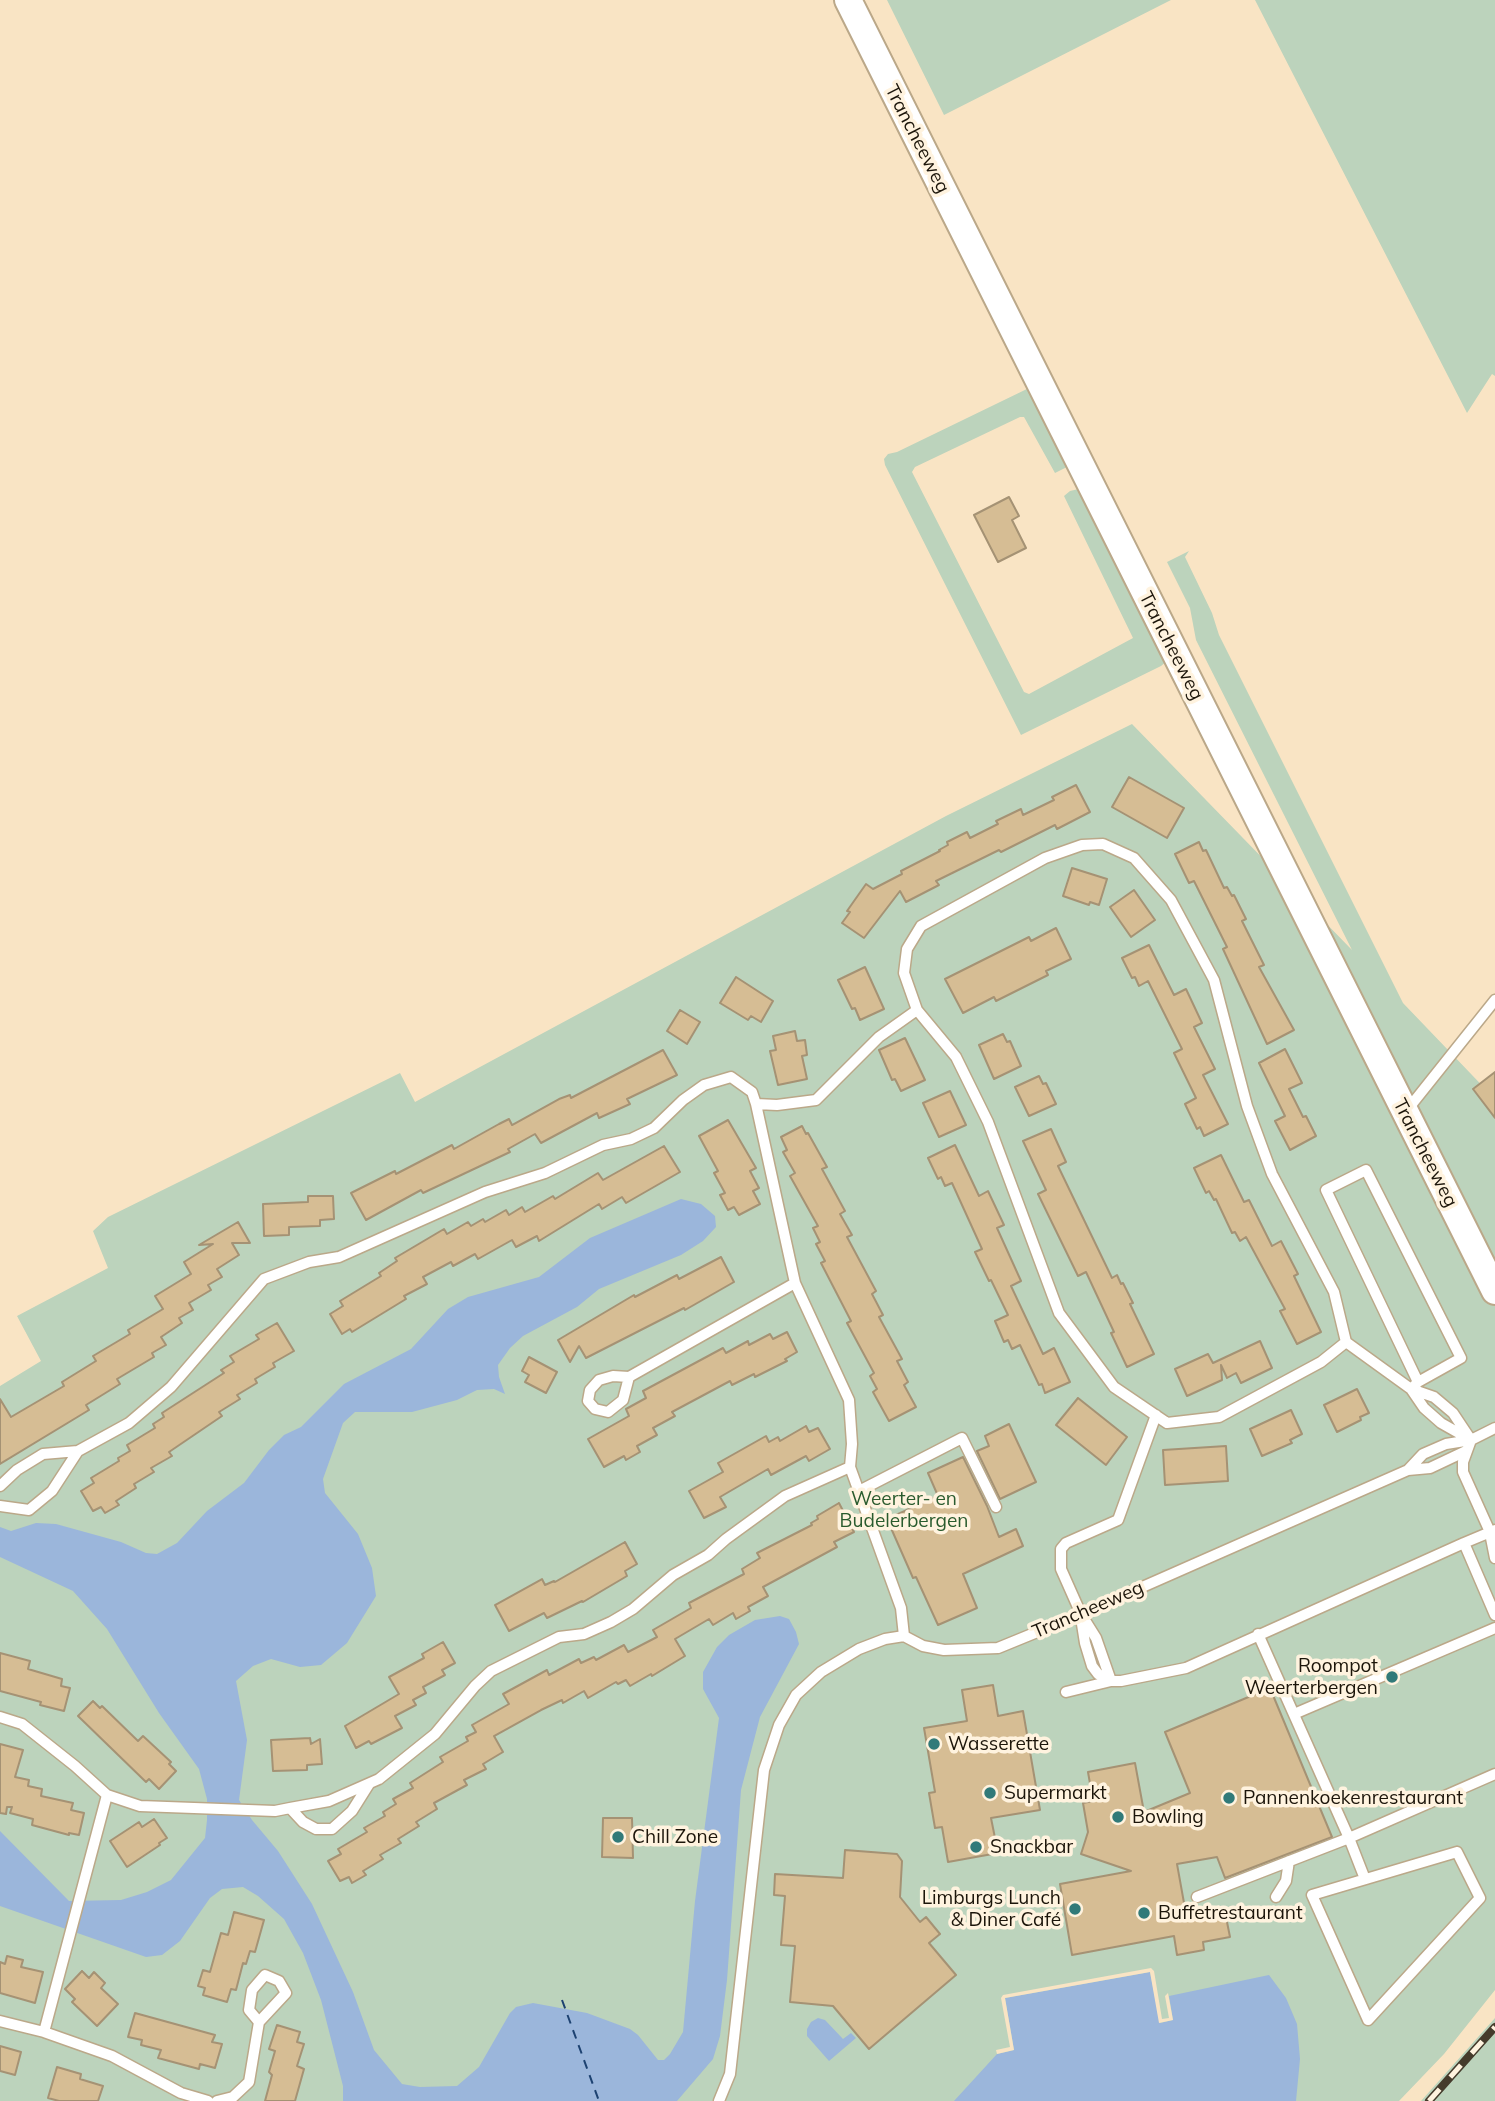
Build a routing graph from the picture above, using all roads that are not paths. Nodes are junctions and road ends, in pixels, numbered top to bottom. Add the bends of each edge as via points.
1 (848, 0) edge
2 (1495, 1000) edge
3 (917, 1010) junction
4 (756, 1104) junction
5 (1405, 1112) junction
6 (795, 1283) junction
7 (1495, 1291) edge
8 (1346, 1342) junction
9 (629, 1377) junction
10 (1415, 1386) junction
11 (1156, 1415) junction
12 (1495, 1428) edge
13 (1471, 1440) junction
14 (78, 1451) junction
15 (1466, 1451) junction
16 (849, 1467) junction
17 (1408, 1470) junction
18 (0, 1486) edge
19 (859, 1491) junction
20 (0, 1506) edge
21 (996, 1507) dead end
22 (1493, 1533) edge
23 (1464, 1543) junction
24 (1495, 1558) edge
25 (1081, 1614) junction
26 (1495, 1615) edge
27 (1495, 1628) edge
28 (1258, 1634) junction
29 (904, 1636) junction
30 (1111, 1681) junction
31 (1066, 1692) dead end
32 (1294, 1714) junction
33 (0, 1717) edge
34 (1495, 1774) edge
35 (369, 1784) junction
36 (107, 1795) junction
37 (290, 1808) junction
38 (1349, 1838) junction
39 (1289, 1861) junction
40 (1365, 1879) junction
41 (1197, 1897) dead end
42 (1276, 1897) dead end
43 (0, 2021) edge
44 (259, 2022) junction
45 (44, 2032) junction
46 (208, 2101) edge
47 (217, 2101) edge
48 (719, 2101) edge

1 - 5 street, Trancheeweg
2 - 5 lane
3 - 4 lane via 879,1037 816,1100
3 - 8 lane via 904,974 907,949 921,926 1045,858 1082,845 1103,844 1135,858 1171,900 1214,980 1247,1106 1272,1174 1334,1292
3 - 11 lane via 956,1057 988,1122 1059,1313 1114,1387
4 - 6 lane
4 - 14 lane via 752,1092 731,1077 704,1085 654,1128 631,1139 603,1145 545,1173 485,1192 339,1257 309,1262 264,1279 171,1387 129,1423
5 - 7 street, Trancheeweg
6 - 9 lane
6 - 16 lane via 849,1400
8 - 10 lane
8 - 11 lane via 1321,1362 1219,1417 1167,1423
9 - 9 lane via 599,1380 588,1401 595,1409 608,1412 623,1400
10 - 10 lane via 1461,1358 1366,1170 1326,1191
10 - 13 lane via 1424,1408
11 - 25 lane via 1118,1520 1060,1549 1061,1569
12 - 13 lane, Trancheeweg
13 - 15 lane
13 - 17 lane, Trancheeweg via 1423,1454
14 - 18 lane via 43,1454
14 - 20 lane via 52,1491 29,1510
15 - 17 lane, Trancheeweg via 1430,1468
15 - 22 lane via 1463,1472
16 - 19 lane
16 - 35 lane via 785,1496 611,1622 584,1634 559,1637 491,1671 435,1734
17 - 25 lane, Trancheeweg
19 - 21 lane via 962,1438
19 - 29 lane via 901,1608
22 - 23 lane
22 - 24 lane
23 - 26 lane
23 - 28 lane
25 - 29 lane, Trancheeweg via 998,1648 944,1650
25 - 30 lane via 1092,1666
27 - 32 lane
28 - 30 lane via 1186,1668
28 - 32 lane
29 - 48 lane via 859,1649 821,1672 796,1695 779,1725 764,1769 730,2074
30 - 31 lane
32 - 38 lane
33 - 36 lane via 22,1724
34 - 38 lane
35 - 37 lane via 329,1801
35 - 37 lane via 352,1811 332,1829 316,1829
36 - 37 lane via 140,1806
36 - 45 lane
38 - 39 lane
38 - 40 lane
39 - 41 lane
39 - 42 lane via 1286,1881
40 - 40 lane via 1312,1895 1368,2020 1480,1898 1457,1852
43 - 45 lane
44 - 44 lane via 286,1993 279,1981 265,1975 252,1990 249,2010
44 - 47 lane via 249,2082 233,2097
45 - 46 lane via 112,2056 181,2093

